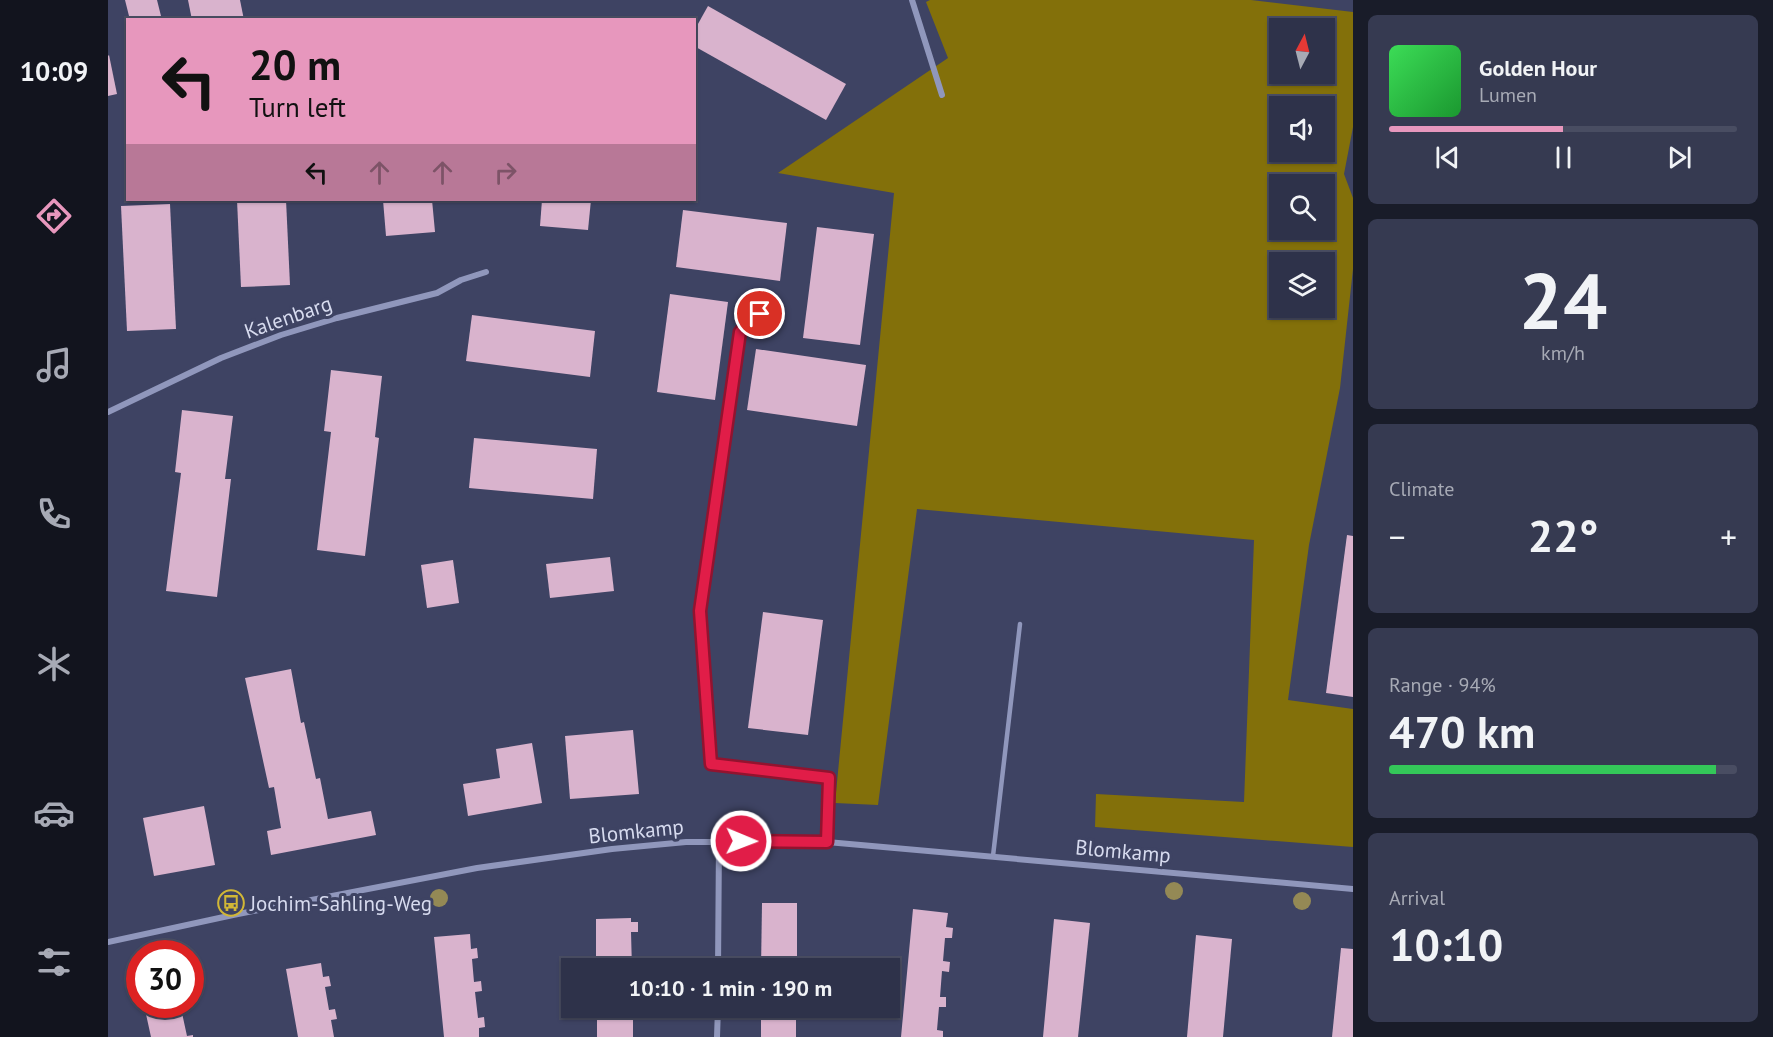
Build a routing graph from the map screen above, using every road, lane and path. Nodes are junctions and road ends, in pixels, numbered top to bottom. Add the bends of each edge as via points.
1 (912, 0) edge
2 (942, 95) dead end
3 (486, 272) dead end
4 (760, 314) dead end
5 (108, 412) edge
6 (1020, 624) dead end
7 (719, 841) junction
8 (827, 842) junction
9 (993, 856) junction
10 (1353, 889) edge
11 (108, 942) edge
12 (718, 958) edge
13 (718, 1018) edge
14 (717, 1037) edge

1 - 2 street
3 - 5 street, Kalenbarg via 437,293 281,335 221,358
4 - 8 lane via 740,332 700,611 711,764 829,778
6 - 9 lane
7 - 8 street, Blomkamp
7 - 11 street, Blomkamp via 612,849 477,868
7 - 12 street
8 - 9 street, Blomkamp
9 - 10 street, Blomkamp
13 - 14 street

